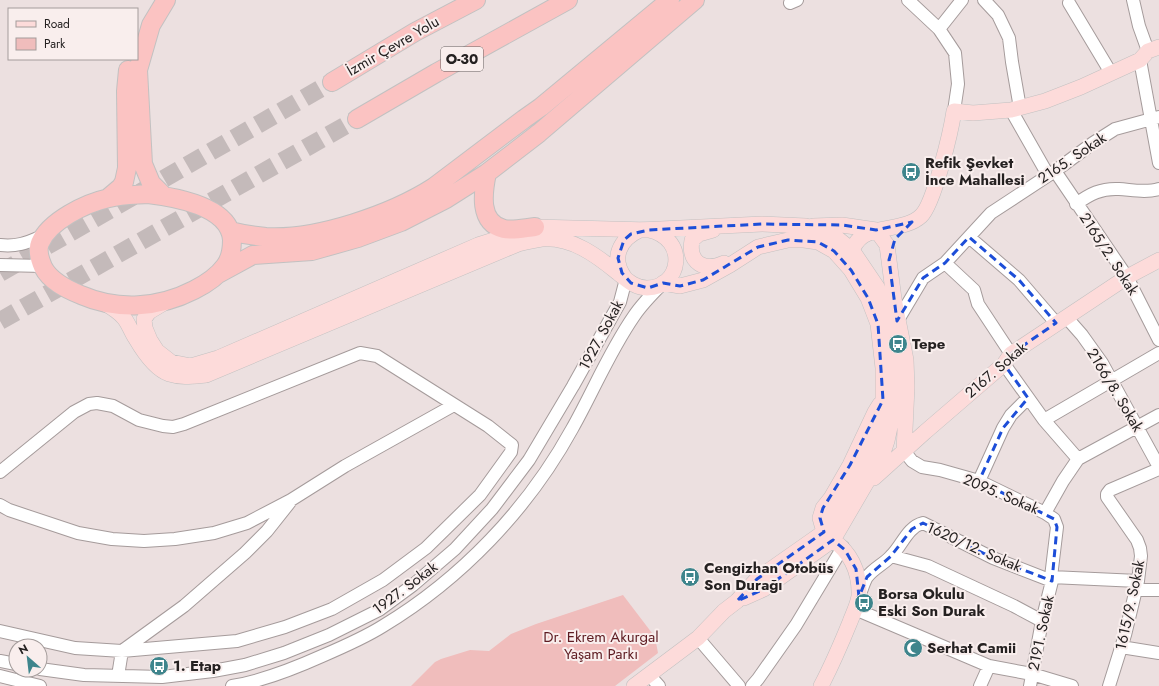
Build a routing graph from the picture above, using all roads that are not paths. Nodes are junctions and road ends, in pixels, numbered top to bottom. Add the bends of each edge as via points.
1 (153, 0) edge
2 (166, 0) edge
3 (476, 0) edge
4 (568, 0) edge
5 (670, 0) edge
6 (695, 0) edge
7 (908, 0) edge
8 (962, 0) edge
9 (984, 0) edge
10 (1134, 0) edge
11 (1069, 3) dead end
12 (138, 26) edge
13 (939, 29) junction
14 (1149, 53) edge
15 (128, 60) edge
16 (1111, 73) junction
17 (332, 82) tunnel mouth
18 (1016, 109) junction
19 (954, 111) junction
20 (1155, 118) edge
21 (357, 119) tunnel mouth
22 (1159, 164) edge
23 (487, 173) junction
24 (1051, 173) junction
25 (1159, 189) edge
26 (164, 196) junction
27 (108, 198) junction
28 (1076, 204) junction
29 (912, 222) junction
30 (731, 226) junction
31 (806, 226) junction
32 (535, 227) junction
33 (649, 230) junction
34 (876, 230) junction
35 (230, 231) junction
36 (45, 235) junction
37 (969, 237) junction
38 (0, 245) edge
39 (758, 247) junction
40 (852, 250) junction
41 (889, 260) junction
42 (1159, 260) edge
43 (945, 263) junction
44 (0, 265) edge
45 (43, 266) junction
46 (851, 270) junction
47 (218, 274) junction
48 (1127, 277) junction
49 (626, 278) junction
50 (663, 283) junction
51 (168, 301) junction
52 (102, 302) junction
53 (893, 319) junction
54 (1061, 320) junction
55 (1159, 340) edge
56 (1159, 352) edge
57 (1007, 359) junction
58 (1112, 379) junction
59 (1028, 398) junction
60 (454, 405) junction
61 (1159, 415) edge
62 (1044, 420) junction
63 (1137, 426) junction
64 (904, 451) junction
65 (1078, 459) junction
66 (1159, 468) edge
67 (0, 472) edge
68 (979, 481) junction
69 (866, 486) junction
70 (291, 500) junction
71 (0, 505) edge
72 (1045, 513) junction
73 (833, 540) junction
74 (891, 556) junction
75 (1051, 579) junction
76 (1137, 585) junction
77 (1159, 590) edge
78 (857, 603) junction
79 (1042, 621) junction
80 (0, 631) edge
81 (698, 638) junction
82 (1121, 647) junction
83 (122, 651) junction
84 (1159, 653) edge
85 (989, 666) junction
86 (48, 670) edge
87 (0, 676) edge
88 (118, 676) junction
89 (1031, 680) edge
90 (654, 681) edge
91 (40, 686) edge
92 (232, 686) edge
93 (634, 686) edge
94 (739, 686) edge
95 (752, 686) edge
96 (821, 686) edge
97 (980, 686) edge
98 (1072, 686) edge
99 (1109, 686) edge

1 - 12 highway
2 - 26 highway via 150,24 138,70 143,164 151,183
3 - 17 highway, İzmir Çevre Yolu via 415,32
4 - 21 highway, O-30
5 - 35 highway via 542,107 421,196 374,217 329,230 267,237
6 - 23 highway via 539,133
7 - 13 street
8 - 13 street
9 - 18 street, 2165/2. Sokak via 998,15 1009,38
10 - 14 street via 1139,26
11 - 16 street
13 - 19 street via 955,53 958,84
14 - 16 main road
14 - 20 street
15 - 27 highway via 127,168 121,187
16 - 18 main road via 1045,101
18 - 19 main road via 973,113
18 - 24 street, 2165/2. Sokak
19 - 29 main road via 940,170 927,207 921,216
20 - 22 street
20 - 24 street, 2165. Sokak via 1115,129
23 - 32 highway via 483,192 484,208 490,220 504,229
23 - 47 highway via 446,199 401,222 312,251 253,255
24 - 28 street, 2165/2. Sokak
24 - 37 street, 2165. Sokak via 991,213
25 - 28 street via 1140,192 1102,190 1088,195
26 - 27 highway via 148,194
26 - 35 highway via 208,209 220,217
27 - 36 highway via 66,216
28 - 48 street, 2165/2. Sokak
29 - 34 main road
29 - 41 main road via 895,239
30 - 31 main road
30 - 33 main road
30 - 39 main road via 699,234 692,240 693,256 699,263 707,267 716,266
31 - 34 main road via 842,225
31 - 40 main road via 837,238
32 - 33 main road
32 - 51 main road via 478,245 218,358 191,366 171,362 157,351 150,340 144,319 149,312
33 - 49 main road via 640,230 632,234 624,240 620,248 619,267
33 - 50 main road via 667,237 676,254 676,264 672,273
34 - 40 main road via 861,237
34 - 41 main road via 887,245
35 - 47 highway via 230,258
36 - 38 street via 24,244
36 - 45 highway via 39,245 39,257
37 - 43 street
37 - 54 street, 2166/8. Sokak
39 - 46 main road via 788,240 818,242 834,251
39 - 50 main road via 703,280 680,286
40 - 46 main road
40 - 53 main road via 877,287
41 - 53 main road via 892,281 889,290
42 - 48 main road, 2167. Sokak
43 - 53 street via 923,278
43 - 57 street via 974,290 978,304
44 - 45 street
45 - 52 highway via 48,274 66,288 86,298
46 - 73 main road via 868,298 878,324 883,368 883,400 820,518
47 - 51 highway via 207,283
48 - 54 main road, 2167. Sokak
48 - 55 street, 2165/2. Sokak
49 - 50 main road via 638,287 648,288
49 - 52 main road via 580,246 542,239 518,244 206,375 187,377 169,374 157,366 136,340 123,317
49 - 88 street, 1927. Sokak via 620,302 529,460 492,509 455,549 413,586 379,610 329,635 245,665 162,677
50 - 92 street, 1927. Sokak via 634,316 600,373 572,430 539,483 479,551 422,600 382,627 295,668 247,684
51 - 52 highway via 136,306
53 - 64 main road via 906,360
53 - 69 main road via 896,399 882,456
54 - 57 main road, 2167. Sokak
54 - 58 street, 2166/8. Sokak via 1082,335
56 - 58 street
57 - 59 street
57 - 64 main road, 2167. Sokak
58 - 62 street
58 - 63 street, 2166/8. Sokak
59 - 62 street
59 - 68 street via 1011,415 1003,428
60 - 67 street via 377,356 360,353 174,427 139,420 113,406 89,404 74,412
60 - 70 street via 345,466
60 - 83 street via 488,426 512,445 511,452 480,495 426,548 383,580 332,609 237,641
61 - 63 street, 2095. Sokak
62 - 65 street
63 - 65 street, 2095. Sokak
63 - 66 street, 2166/8. Sokak
64 - 68 street, 2095. Sokak via 912,461 922,467
64 - 69 main road, 2167. Sokak
65 - 72 street, 2095. Sokak
66 - 76 street, 1615/9. Sokak via 1110,490 1107,494 1140,548
68 - 72 street, 2095. Sokak
69 - 73 main road
70 - 71 street via 247,523 214,533 144,541 78,533
70 - 83 street via 267,532 245,553 184,606
72 - 75 street, 2191. Sokak via 1054,519 1057,527
73 - 78 main road, 1620/12. Sokak via 856,569
73 - 81 main road via 764,588 724,610
73 - 95 street via 796,625
74 - 75 street, 1620/12. Sokak via 912,529 923,523 993,558
74 - 78 street, 1620/12. Sokak via 867,577
74 - 79 street via 928,566
75 - 76 street
75 - 79 street, 2191. Sokak
76 - 77 street
76 - 82 street, 1615/9. Sokak
78 - 85 street
78 - 96 main road, 1620/12. Sokak via 840,648
79 - 89 street, 2191. Sokak
80 - 83 street via 75,648
81 - 90 main road
81 - 94 street
82 - 84 street
82 - 99 street, 1615/9. Sokak
83 - 88 street
85 - 89 street
85 - 97 street
86 - 88 street, 1927. Sokak
87 - 91 street
89 - 98 street
90 - 93 main road

